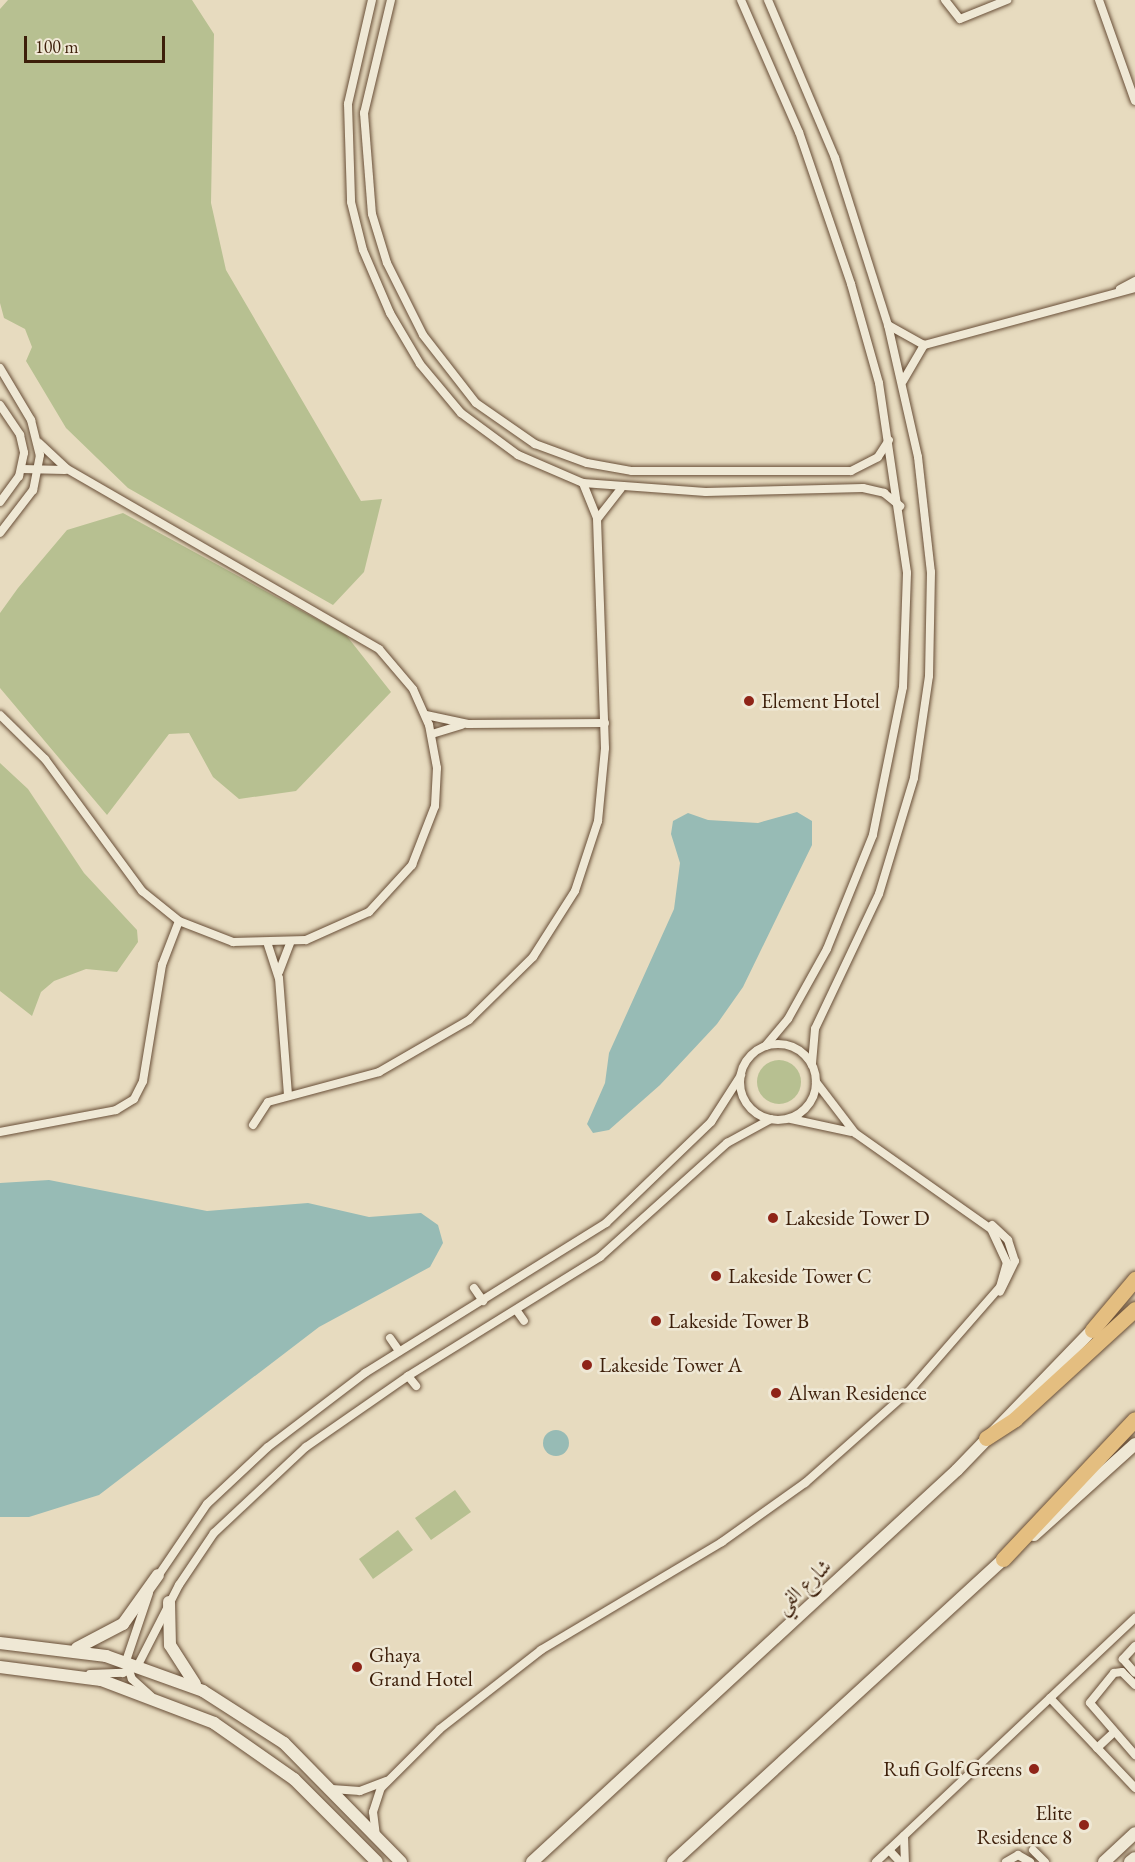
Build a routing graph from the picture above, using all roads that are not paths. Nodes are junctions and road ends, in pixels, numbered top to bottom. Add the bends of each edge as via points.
1 (372, 0) edge
2 (391, 0) edge
3 (741, 0) edge
4 (768, 0) edge
5 (945, 0) edge
6 (1007, 0) edge
7 (1099, 0) edge
8 (1135, 101) edge
9 (1135, 281) edge
10 (1135, 288) edge
11 (1106, 296) junction
12 (888, 325) junction
13 (924, 345) junction
14 (0, 368) edge
15 (903, 381) junction
16 (0, 405) edge
17 (889, 440) junction
18 (39, 442) junction
19 (39, 468) junction
20 (22, 469) junction
21 (74, 472) junction
22 (583, 483) junction
23 (621, 489) junction
24 (0, 502) edge
25 (901, 506) junction
26 (597, 518) junction
27 (0, 533) edge
28 (0, 715) edge
29 (426, 715) junction
30 (605, 723) junction
31 (468, 724) junction
32 (432, 734) junction
33 (179, 921) junction
34 (290, 943) junction
35 (268, 945) junction
36 (279, 978) junction
37 (765, 1046) junction
38 (812, 1065) junction
39 (741, 1075) junction
40 (816, 1082) junction
41 (288, 1096) junction
42 (771, 1119) junction
43 (788, 1119) junction
44 (253, 1125) dead end
45 (0, 1132) edge
46 (855, 1133) junction
47 (1135, 1279) edge
48 (474, 1288) dead end
49 (1135, 1290) edge
50 (483, 1301) junction
51 (1135, 1309) edge
52 (517, 1311) junction
53 (524, 1322) dead end
54 (1135, 1327) edge
55 (1092, 1330) junction
56 (390, 1338) dead end
57 (399, 1351) junction
58 (1081, 1359) junction
59 (408, 1376) junction
60 (416, 1386) dead end
61 (1135, 1419) edge
62 (986, 1438) junction
63 (1135, 1444) edge
64 (1003, 1558) junction
65 (158, 1575) junction
66 (169, 1602) junction
67 (1135, 1618) edge
68 (0, 1643) edge
69 (72, 1649) junction
70 (1132, 1650) edge
71 (131, 1666) junction
72 (1135, 1666) edge
73 (0, 1667) edge
74 (1135, 1673) edge
75 (69, 1674) junction
76 (1135, 1684) edge
77 (203, 1691) junction
78 (151, 1696) junction
79 (1050, 1698) junction
80 (1114, 1732) junction
81 (1097, 1748) junction
82 (1135, 1755) edge
83 (386, 1780) junction
84 (1135, 1788) edge
85 (332, 1789) junction
86 (1135, 1833) edge
87 (904, 1836) junction
88 (377, 1837) junction
89 (889, 1850) junction
90 (1033, 1850) dead end
91 (1135, 1858) edge
92 (377, 1862) edge
93 (401, 1862) edge
94 (532, 1862) edge
95 (673, 1862) edge
96 (876, 1862) edge
97 (900, 1862) edge
98 (904, 1862) edge
99 (1006, 1862) edge
100 (1030, 1862) edge
101 (1045, 1862) edge
102 (1104, 1862) edge
103 (1131, 1862) edge

1 - 22 street via 351,79 346,137 351,202 372,273 410,348 453,404 518,455
2 - 17 street via 364,113 372,214 387,263 423,335 476,403 520,436 553,452 641,471 851,471 878,457
3 - 17 street via 784,92 835,233
4 - 12 street via 835,158
5 - 6 street via 960,19
7 - 8 street
9 - 11 street
10 - 11 street
11 - 13 street
12 - 13 street
12 - 15 street
13 - 15 street
14 - 18 street
15 - 38 street via 922,481 931,573 926,710 894,852 862,936 815,1029
16 - 20 street via 20,435
17 - 25 street
18 - 19 street
18 - 21 street
19 - 20 street
19 - 21 street
19 - 27 street via 27,500
20 - 24 street
21 - 29 street via 362,635 404,677
22 - 23 street
22 - 26 street
23 - 25 street via 863,488 884,493
23 - 26 street
25 - 37 street via 906,649 883,799 837,928 788,1019
26 - 30 street
28 - 33 street via 45,759 142,891
29 - 31 street
29 - 32 street
30 - 31 street
30 - 41 street via 602,797 586,869 533,957 492,1000 429,1047 348,1083
31 - 32 street
32 - 34 street via 435,806 412,865 386,898 352,923
33 - 35 street via 216,938
33 - 45 street via 162,965 143,1081 134,1099 116,1110
34 - 35 street
34 - 36 street
35 - 36 street
36 - 41 street
37 - 38 street via 787,1044
37 - 39 street via 749,1057
38 - 40 street
39 - 42 street via 750,1108
39 - 50 street via 711,1122 626,1207
40 - 43 street via 811,1101
40 - 46 street
41 - 44 street via 262,1106
42 - 43 street
42 - 52 street via 737,1135 621,1241
43 - 46 street
46 - 83 street via 1001,1232 1015,1261 1009,1282 910,1390 804,1483 722,1542 519,1666 440,1729
47 - 55 highway
48 - 50 street
49 - 55 highway
50 - 57 street
51 - 58 highway
52 - 53 street
52 - 59 street
54 - 58 highway
55 - 62 street, شارع الفي
56 - 57 street
57 - 65 street via 300,1421 228,1482 193,1520
58 - 62 highway
59 - 60 street
59 - 66 street via 306,1447 243,1501 200,1552
61 - 64 highway
62 - 94 street, شارع الفي
63 - 64 street
64 - 95 street
65 - 69 street via 114,1632
65 - 71 street
66 - 71 street
66 - 77 street via 170,1645 186,1675
67 - 79 street
68 - 69 street
69 - 71 street
70 - 72 street
70 - 74 street
71 - 75 street
71 - 77 street
71 - 78 street
73 - 75 street
75 - 78 street
76 - 80 street via 1116,1672 1091,1697 1092,1710
77 - 85 street via 284,1743
78 - 92 street via 260,1751 320,1802
79 - 81 street
79 - 87 street
80 - 81 street
80 - 82 street
81 - 84 street
83 - 85 street via 360,1791
83 - 88 street via 373,1812
85 - 88 street
86 - 102 street
87 - 89 street
87 - 98 street
88 - 93 street
89 - 96 street
89 - 97 street
90 - 101 street
91 - 103 street
99 - 100 street via 1018,1855

